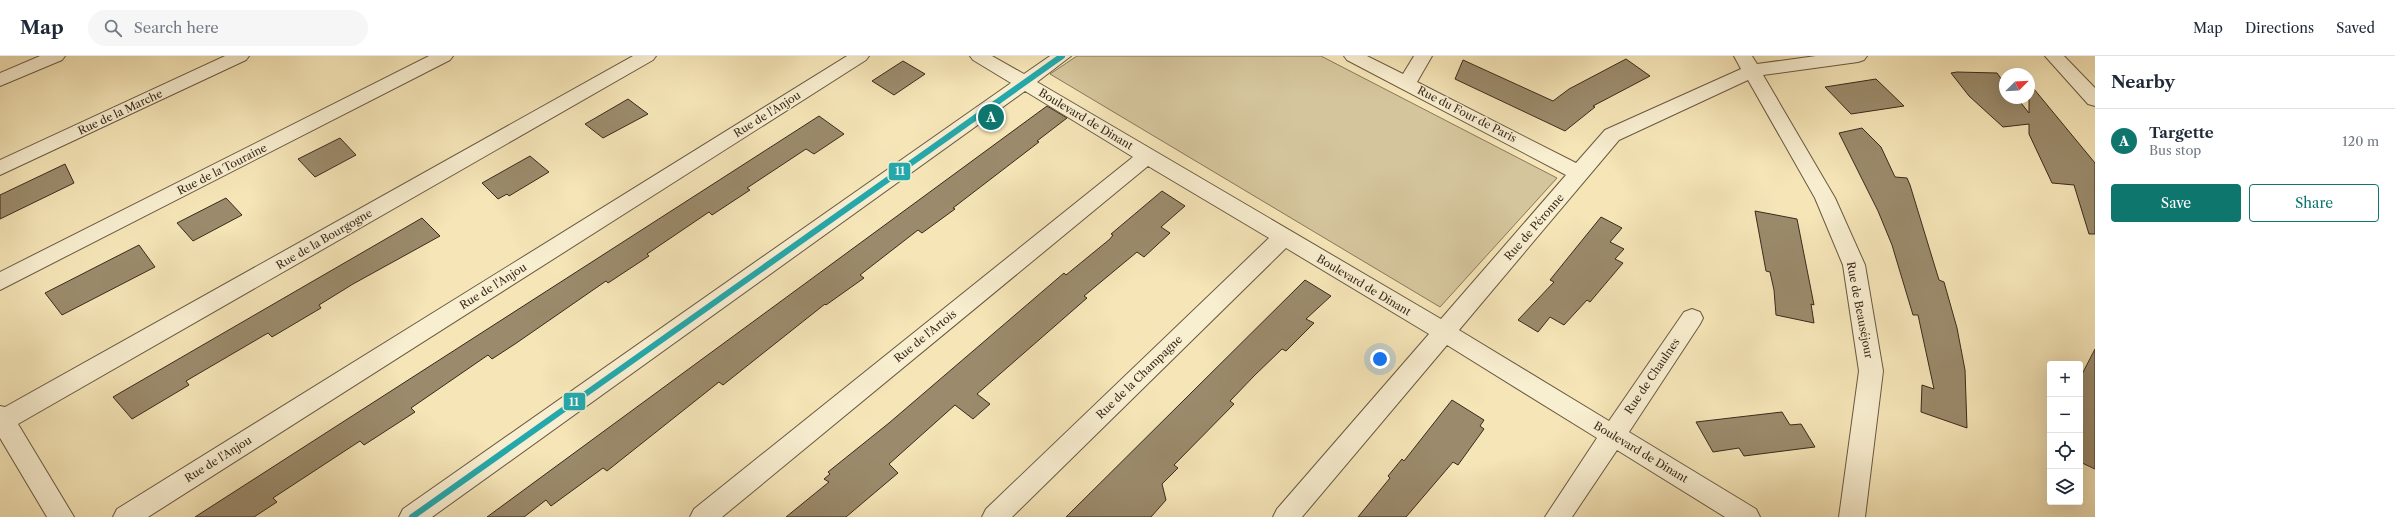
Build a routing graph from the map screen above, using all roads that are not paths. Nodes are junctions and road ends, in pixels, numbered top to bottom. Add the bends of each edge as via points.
1 (56, 56) edge
2 (240, 56) edge
3 (444, 56) edge
4 (647, 56) edge
5 (860, 56) edge
6 (979, 56) edge
7 (1062, 56) edge
8 (1353, 56) edge
9 (1423, 56) edge
10 (1858, 56) edge
11 (2054, 56) edge
12 (1748, 63) edge
13 (0, 80) edge
14 (1024, 82) junction
15 (1407, 83) junction
16 (2095, 100) edge
17 (1147, 156) junction
18 (0, 168) edge
19 (1580, 174) junction
20 (1284, 237) junction
21 (0, 282) edge
22 (1692, 318) dead end
23 (1444, 332) junction
24 (1, 420) edge
25 (1613, 435) junction
26 (61, 517) edge
27 (126, 517) edge
28 (412, 517) edge
29 (704, 517) edge
30 (995, 517) edge
31 (1286, 517) edge
32 (1558, 517) edge
33 (1747, 517) edge
34 (1852, 517) edge

1 - 13 street
2 - 18 street, Rue de la Marche
3 - 21 street, Rue de la Touraine
4 - 24 street, Rue de la Bourgogne
5 - 27 street, Rue de l'Anjou
6 - 14 street, Boulevard de Dinant
7 - 14 street
8 - 15 street, Rue du Four de Paris
9 - 15 street
10 - 12 street, Rue de Péronne
11 - 16 street
12 - 19 street, Rue de Péronne via 1612,135
12 - 34 street, Rue de Beauséjour via 1825,198 1854,265 1871,371
14 - 17 street, Boulevard de Dinant
14 - 28 street
15 - 19 street, Rue du Four de Paris
17 - 20 street, Boulevard de Dinant
17 - 29 street, Rue de l'Artois
19 - 23 street, Rue de Péronne
20 - 23 street, Boulevard de Dinant
20 - 30 street, Rue de la Champagne
22 - 25 street, Rue de Chaulnes
23 - 25 street, Boulevard de Dinant
23 - 31 street, Rue de Péronne
24 - 26 street
25 - 32 street, Rue de Chaulnes
25 - 33 street, Boulevard de Dinant

